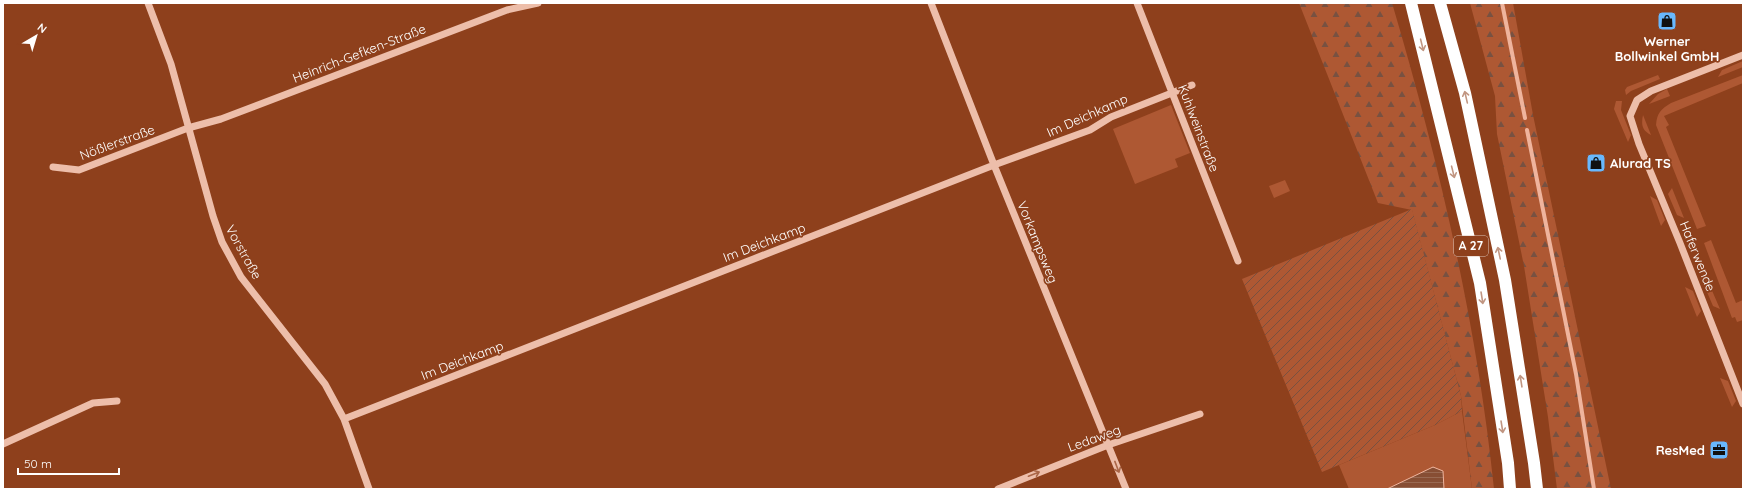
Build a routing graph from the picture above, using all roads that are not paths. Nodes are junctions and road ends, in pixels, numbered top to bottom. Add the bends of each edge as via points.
1 (148, 3) edge
2 (538, 3) edge
3 (931, 3) edge
4 (1137, 3) edge
5 (1411, 3) edge
6 (1440, 3) edge
7 (1743, 55) edge
8 (1192, 85) dead end
9 (1172, 93) junction
10 (188, 128) junction
11 (994, 165) junction
12 (53, 167) dead end
13 (1238, 261) dead end
14 (117, 401) dead end
15 (1743, 404) edge
16 (1200, 414) dead end
17 (344, 419) junction
18 (3, 444) edge
19 (1108, 445) junction
20 (369, 489) edge
21 (998, 489) edge
22 (1126, 489) edge
23 (1510, 489) edge
24 (1536, 489) edge

1 - 10 street, Vorstraße via 172,64
2 - 10 street, Heinrich-Gefken-Straße via 507,10 220,119
3 - 11 street, Vorkampsweg
4 - 9 street, Kuhlweinstraße
5 -> 23 highway, A 27 via 1480,283
24 -> 6 highway, A 27 via 1505,280 1465,93
7 - 15 street, Haferwende via 1651,91 1637,100 1630,116
8 - 9 street, Im Deichkamp
9 - 11 street, Im Deichkamp via 1111,117 1090,130
9 - 13 street, Kuhlweinstraße
10 - 12 street, Nößlerstraße via 79,170
10 - 17 street, Vorstraße via 222,242 241,277 325,384
11 - 17 street, Im Deichkamp
11 - 19 street, Vorkampsweg
14 - 18 street via 93,403
16 - 19 street, Ledaweg
17 - 20 street, Vorstraße
21 -> 19 street, Ledaweg
19 -> 22 street, Vorkampsweg

